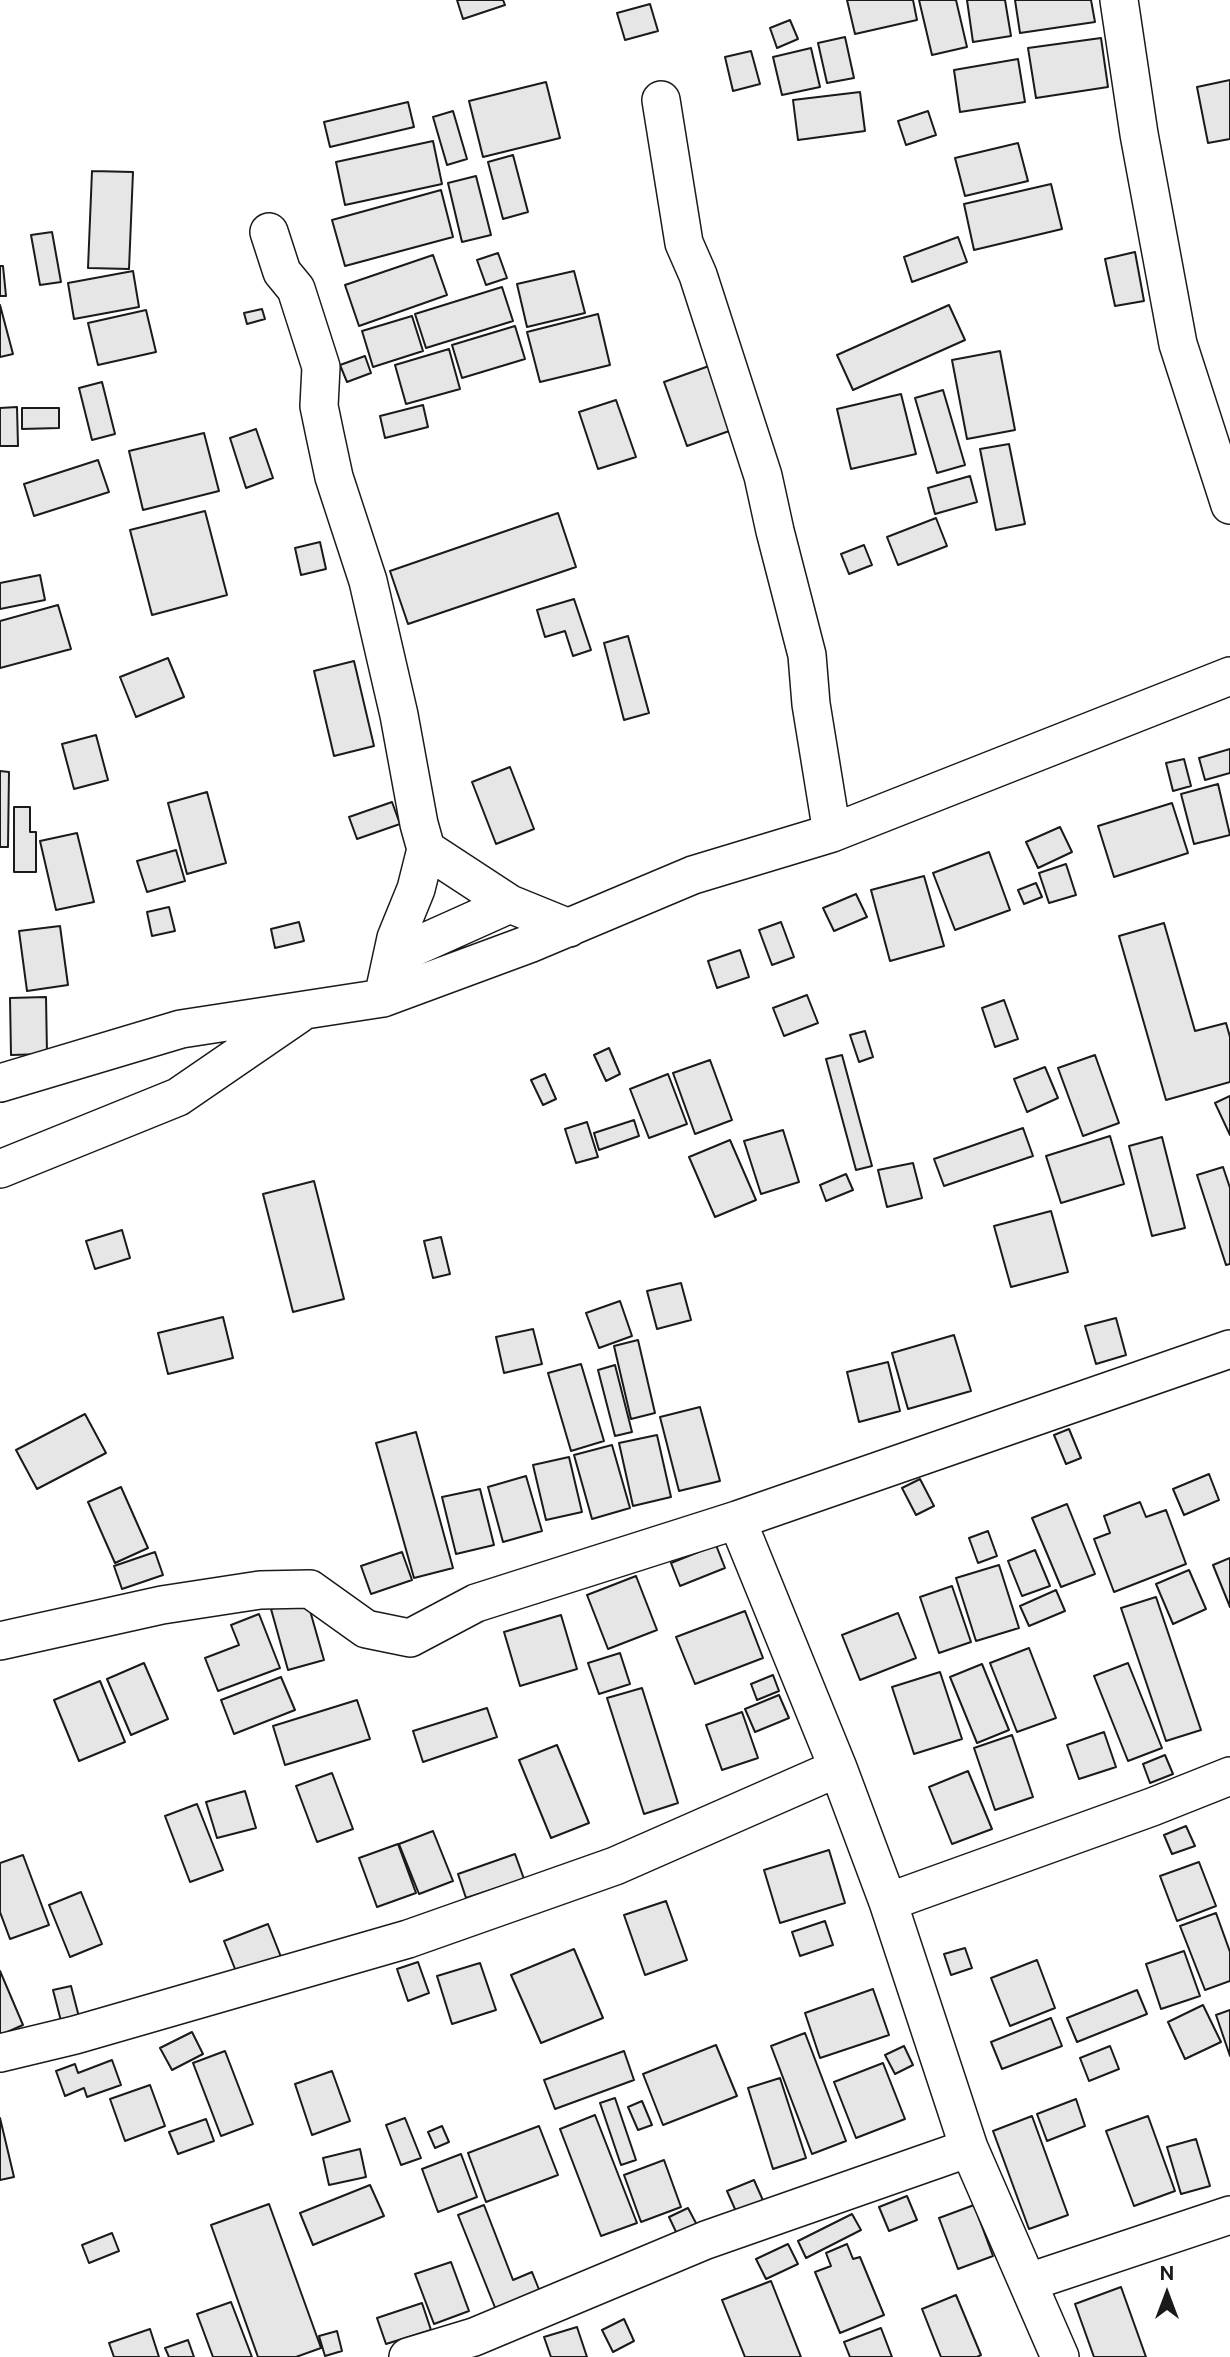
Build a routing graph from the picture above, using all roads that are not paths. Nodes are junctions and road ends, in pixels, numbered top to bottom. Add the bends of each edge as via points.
1 (1119, 0) edge
2 (661, 100) dead end
3 (269, 232) dead end
4 (1230, 505) edge
5 (1230, 676) edge
6 (832, 833) junction
7 (426, 849) junction
8 (510, 904) junction
9 (569, 928) junction
10 (392, 957) junction
11 (383, 998) junction
12 (306, 1010) junction
13 (0, 1083) edge
14 (0, 1169) edge
15 (1230, 1349) edge
16 (737, 1520) junction
17 (0, 1641) edge
18 (838, 1768) junction
19 (1230, 1776) edge
20 (888, 1902) junction
21 (0, 2053) edge
22 (969, 2148) junction
23 (1230, 2215) edge
24 (1029, 2282) junction
25 (408, 2357) edge
26 (1060, 2357) edge

1 - 4 street via 1178,344
2 - 6 street via 684,243 763,475 807,655
3 - 7 street via 282,272 296,289 321,367 319,406 334,477 368,581
5 - 6 street
6 - 9 street via 693,875
7 - 8 street
7 - 10 street
8 - 9 street
8 - 10 street
9 - 11 street
10 - 11 street
11 - 12 street
12 - 13 street via 181,1029
12 - 14 street via 178,1097
15 - 16 street
16 - 17 street via 476,1603 410,1638 366,1629 310,1589 260,1590 162,1605
16 - 18 street
18 - 20 street
18 - 21 street via 615,1866 408,1939
19 - 20 street
20 - 22 street
22 - 24 street
22 - 25 street via 706,2240 474,2337
23 - 24 street
24 - 26 street

